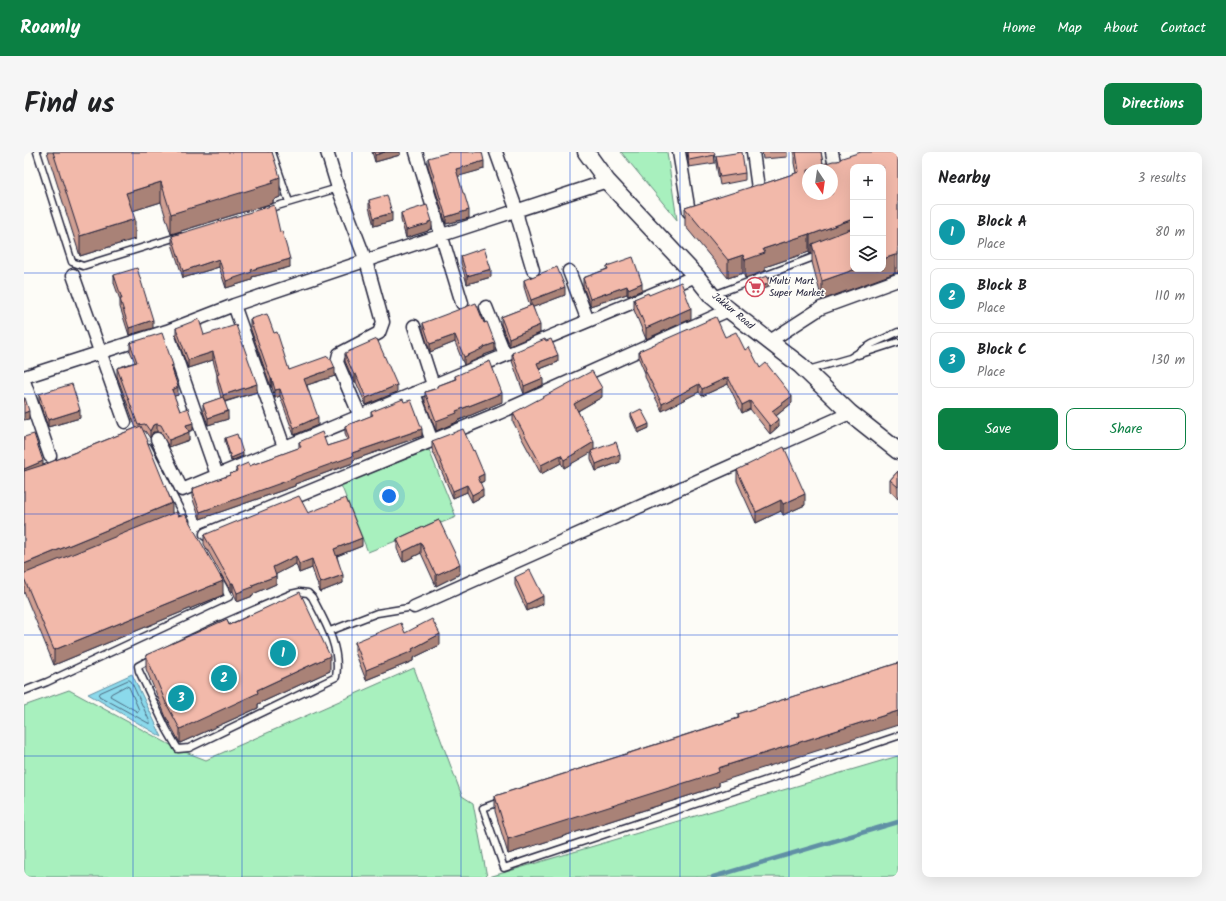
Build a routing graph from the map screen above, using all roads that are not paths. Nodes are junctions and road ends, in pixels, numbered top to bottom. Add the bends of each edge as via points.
1 (38, 152) edge
2 (272, 152) edge
3 (327, 152) edge
4 (416, 152) edge
5 (496, 152) edge
6 (586, 152) edge
7 (679, 152) edge
8 (753, 152) edge
9 (832, 152) edge
10 (834, 164) edge
11 (607, 181) junction
12 (338, 188) junction
13 (759, 196) edge
14 (290, 202) junction
15 (260, 211) edge
16 (517, 211) junction
17 (688, 212) edge
18 (186, 234) edge
19 (442, 235) junction
20 (824, 253) edge
21 (366, 261) junction
22 (532, 270) dead end
23 (569, 271) dead end
24 (74, 275) dead end
25 (696, 276) junction
26 (898, 280) edge
27 (712, 296) junction
28 (462, 303) dead end
29 (234, 305) junction
30 (486, 307) dead end
31 (729, 310) junction
32 (588, 320) junction
33 (414, 326) dead end
34 (167, 331) junction
35 (898, 332) edge
36 (770, 342) junction
37 (898, 342) edge
38 (101, 352) junction
39 (505, 355) junction
40 (850, 358) junction
41 (807, 371) junction
42 (24, 377) edge
43 (24, 381) edge
44 (433, 385) junction
45 (414, 393) junction
46 (850, 413) junction
47 (360, 416) junction
48 (125, 422) dead end
49 (151, 440) dead end
50 (432, 441) junction
51 (284, 447) junction
52 (897, 450) edge
53 (50, 456) dead end
54 (217, 475) junction
55 (177, 492) junction
56 (184, 518) junction
57 (177, 521) edge
58 (188, 525) edge
59 (203, 535) edge
60 (214, 571) edge
61 (414, 607) joint
62 (330, 631) junction
63 (24, 691) edge
64 (898, 736) edge
65 (506, 800) edge

1 - 18 lane via 72,262 83,266
2 - 14 lane
3 - 12 street
4 - 19 street
5 - 16 street
6 - 11 street, Jakkur Road
7 - 17 street
8 - 13 street
9 - 10 street
11 - 16 street
11 - 25 street, Jakkur Road
12 - 14 lane
12 - 21 street
14 - 15 lane
16 - 19 street
16 - 22 street
19 - 21 street
19 - 28 street
20 - 27 lane
21 - 29 street
21 - 47 street via 383,322 379,333 339,354 337,362
23 - 32 street
24 - 38 street
25 - 27 street, Jakkur Road
25 - 32 street
26 - 36 street via 821,308
27 - 31 street, Jakkur Road
29 - 34 street
29 - 51 street
30 - 39 street
31 - 36 street, Jakkur Road
31 - 50 street
32 - 39 street
33 - 44 street
34 - 38 street
34 - 54 street
35 - 40 lane
36 - 41 street, Jakkur Road
37 - 40 lane
38 - 42 street
38 - 48 street
39 - 44 street
40 - 41 lane
41 - 46 street, Jakkur Road
43 - 53 street
44 - 45 street
45 - 47 street
45 - 50 street
46 - 52 street, Jakkur Road
46 - 61 street
47 - 51 street
49 - 55 street
50 - 59 street
51 - 54 street
54 - 55 street
55 - 56 lane
56 - 57 lane
56 - 58 lane
60 - 63 lane via 229,597
61 - 62 lane via 377,613
62 - 62 lane via 312,597 308,593 300,592 249,612 162,652 138,666 178,749 189,748 336,677 334,643
64 - 65 lane via 504,868 484,808

